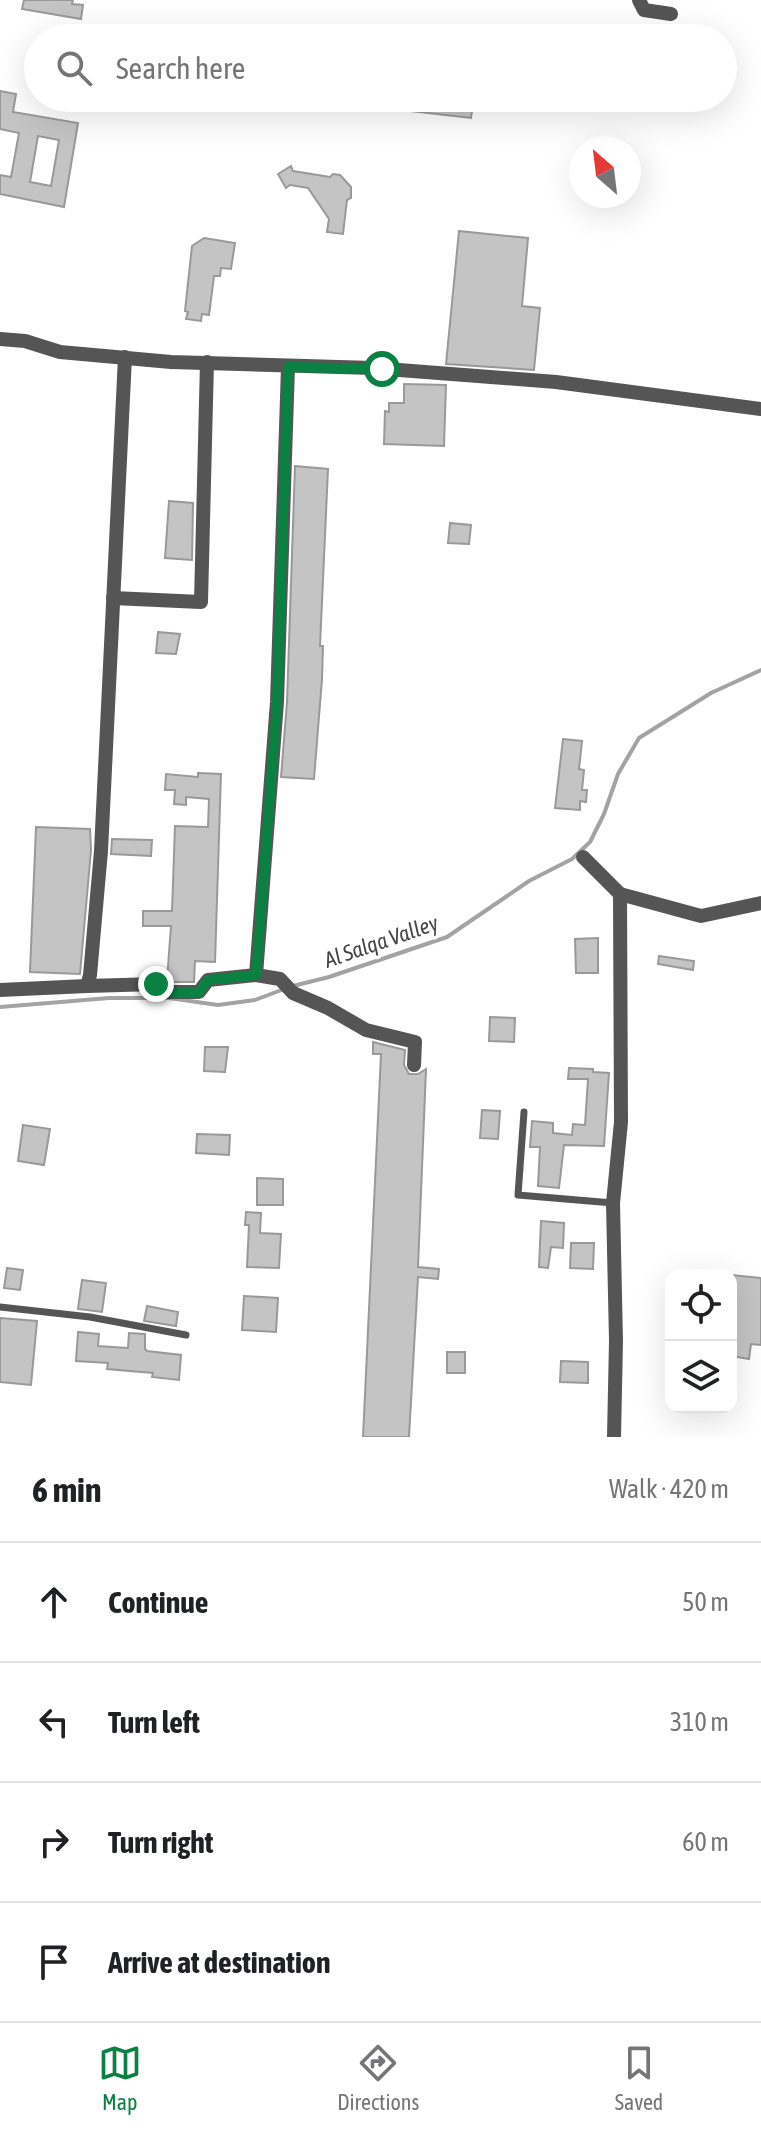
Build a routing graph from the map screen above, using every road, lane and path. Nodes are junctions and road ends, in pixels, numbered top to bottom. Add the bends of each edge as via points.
1 (639, 0) edge
2 (671, 14) dead end
3 (0, 339) edge
4 (125, 357) junction
5 (207, 362) junction
6 (288, 367) junction
7 (761, 409) edge
8 (113, 598) junction
9 (583, 857) dead end
10 (620, 894) junction
11 (761, 903) edge
12 (256, 975) junction
13 (87, 986) junction
14 (0, 990) edge
15 (414, 1065) dead end
16 (524, 1112) dead end
17 (613, 1203) junction
18 (0, 1307) edge
19 (186, 1335) dead end
20 (614, 1437) edge

1 - 2 street via 644,10
3 - 4 street via 60,352
4 - 5 street
4 - 8 street
5 - 6 street
5 - 8 street via 201,602
6 - 7 street via 556,382
6 - 12 street via 278,688
8 - 13 street via 101,851
9 - 10 street
10 - 11 street via 701,916
10 - 17 street via 621,1109
12 - 13 street via 208,980 199,992 168,992 156,984
12 - 15 street via 280,979 293,993 366,1030 415,1042
13 - 14 street
16 - 17 lane via 518,1195
17 - 20 street
18 - 19 lane

